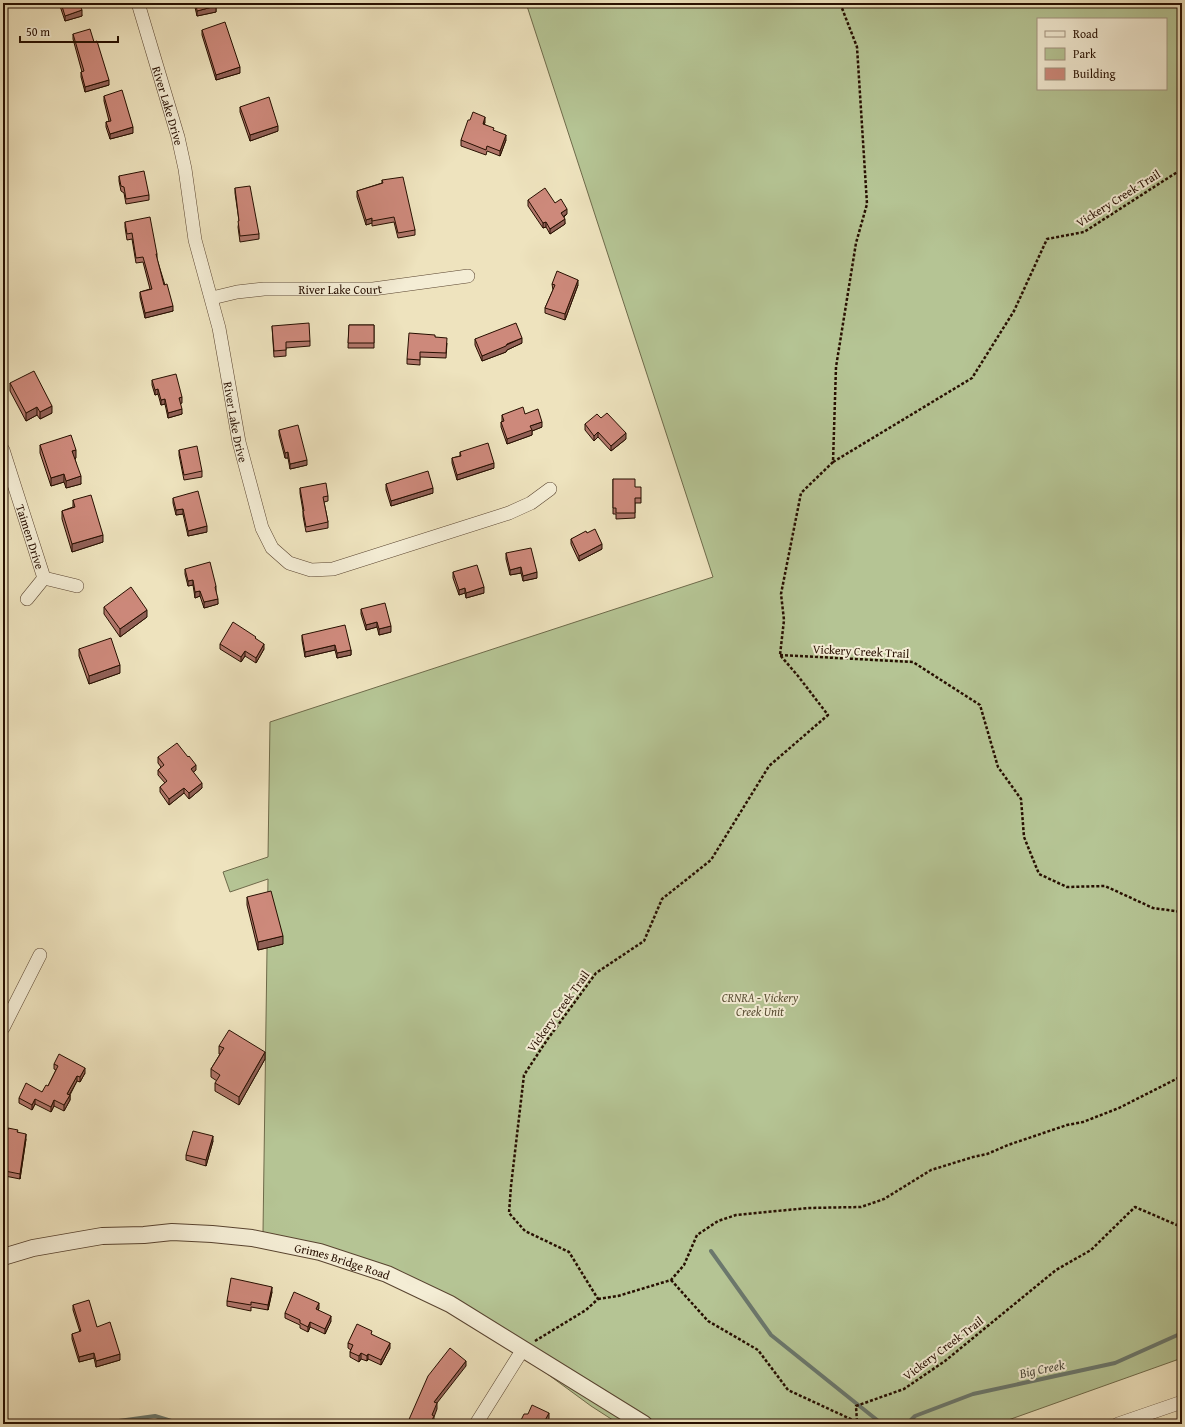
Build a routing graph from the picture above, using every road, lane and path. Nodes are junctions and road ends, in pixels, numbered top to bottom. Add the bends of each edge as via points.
1 (138, 3) edge
2 (840, 3) edge
3 (1182, 169) edge
4 (468, 276) dead end
5 (212, 298) junction
6 (3, 450) edge
7 (833, 462) junction
8 (550, 489) dead end
9 (44, 578) junction
10 (76, 586) dead end
11 (27, 599) dead end
12 (780, 655) junction
13 (1182, 912) edge
14 (40, 955) dead end
15 (3, 1028) edge
16 (1182, 1076) edge
17 (1182, 1224) edge
18 (3, 1257) edge
19 (671, 1280) junction
20 (598, 1299) junction
21 (523, 1349) junction
22 (1182, 1402) edge
23 (476, 1424) edge
24 (644, 1424) edge
25 (1118, 1424) edge

1 - 5 street, River Lake Drive via 178,137 195,240
2 - 7 path via 857,47 867,204 856,243 836,367
3 - 7 path, Vickery Creek Trail via 1084,232 1047,239 1014,311 972,378
4 - 5 street, River Lake Court via 373,290 264,288
5 - 8 street, River Lake Drive via 238,442 262,528 272,548 290,563 312,570 333,569 509,513 531,503
6 - 9 street, Taimen Drive
7 - 12 path, Vickery Creek Trail via 801,493 781,594 784,620
9 - 10 street, Taimen Drive
9 - 11 street, Taimen Drive
12 - 13 path, Vickery Creek Trail via 913,662 973,700 980,705 998,767 1021,799 1024,837 1039,874 1067,887 1105,886 1153,908
12 - 20 path, Vickery Creek Trail via 828,715 769,766 711,860 662,899 644,941 596,972 524,1075 509,1213 525,1231 569,1252
14 - 15 street
16 - 19 path via 1119,1108 1083,1122 931,1170 884,1199 862,1207 808,1208 736,1215 718,1221 698,1235 684,1265
17 - 19 path, Vickery Creek Trail via 1177,1225 1135,1207 1091,1250 1056,1270 945,1360 904,1389 856,1406 857,1422 788,1390 758,1350 708,1321
18 - 21 street, Grimes Bridge Road via 33,1248 102,1236 172,1232 252,1238 320,1252 387,1274 450,1304
19 - 20 path via 618,1296
20 - 21 path via 586,1310
21 - 23 street
21 - 24 street, Grimes Bridge Road
22 - 25 street

